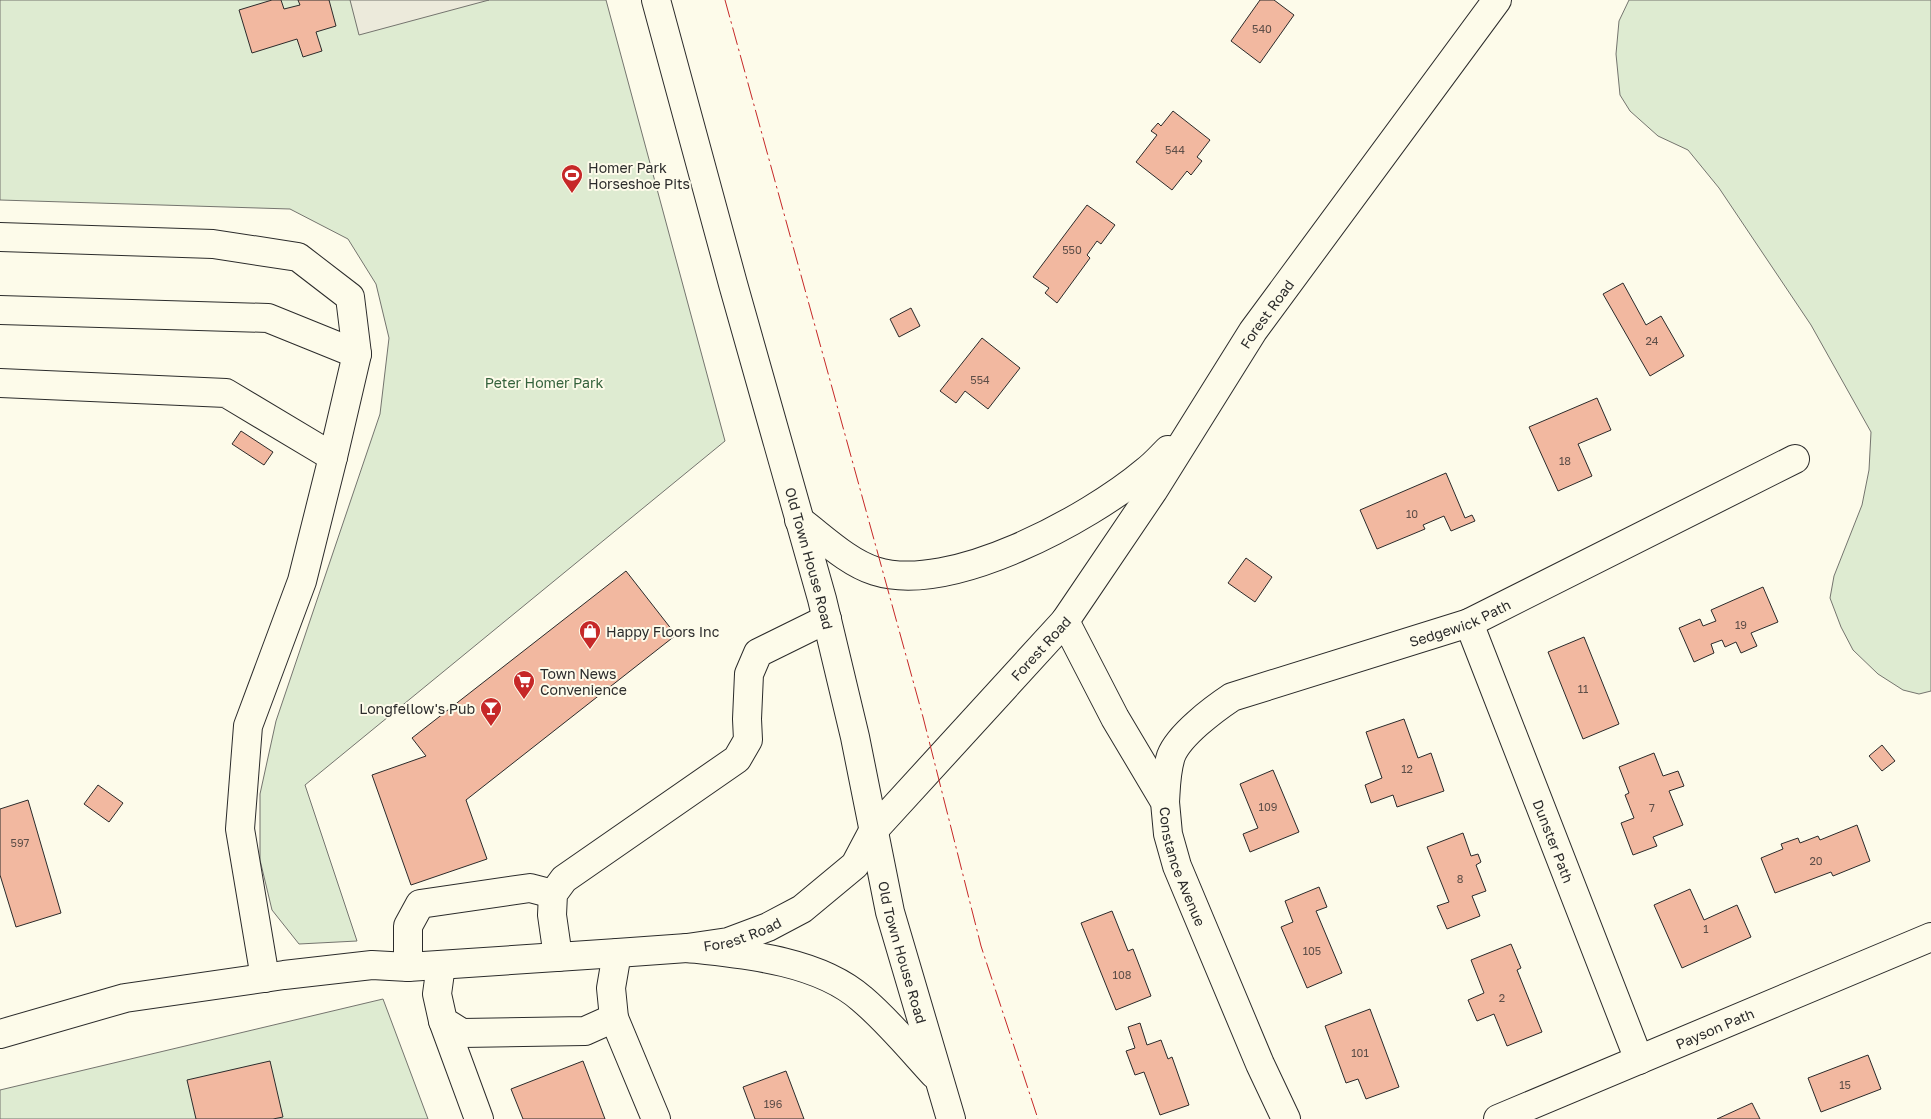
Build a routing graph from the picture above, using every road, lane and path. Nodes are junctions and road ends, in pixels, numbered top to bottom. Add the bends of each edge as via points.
1 (656, 0) edge
2 (1497, 0) edge
3 (0, 237) edge
4 (0, 310) edge
5 (357, 354) junction
6 (0, 383) edge
7 (1196, 423) junction
8 (333, 457) junction
9 (1795, 459) dead end
10 (799, 520) junction
11 (827, 619) junction
12 (1065, 621) junction
13 (1468, 623) junction
14 (1165, 802) junction
15 (873, 831) junction
16 (553, 894) junction
17 (1931, 937) edge
18 (687, 948) junction
19 (617, 953) junction
20 (558, 957) junction
21 (441, 965) junction
22 (408, 967) junction
23 (265, 978) junction
24 (614, 1018) junction
25 (443, 1021) junction
26 (6, 1028) edge
27 (1639, 1060) junction
28 (937, 1077) junction
29 (479, 1119) edge
30 (656, 1119) edge
31 (951, 1119) edge
32 (1286, 1119) edge
33 (1498, 1119) edge

1 - 10 main road, Old Town House Road
2 - 7 main road, Forest Road via 1253,330
3 - 5 main road via 214,244 298,257 350,297
4 - 5 main road via 268,318
5 - 8 main road
6 - 8 main road via 226,392
7 - 10 main road via 1146,471 1106,500 1053,531 989,559 943,572 903,577 874,571 850,558
7 - 12 main road, Forest Road
8 - 23 main road via 302,581 248,726 240,829
9 - 13 main road, Sedgewick Path
10 - 11 main road, Old Town House Road
11 - 15 main road, Old Town House Road
11 - 16 main road via 758,653 749,674 748,740 737,760 564,880
12 - 14 main road, Constance Avenue
12 - 15 main road, Forest Road
13 - 14 main road, Sedgewick Path via 1232,697 1208,712 1172,754
13 - 27 main road, Dunster Path
14 - 32 main road, Constance Avenue via 1168,834 1177,866
15 - 18 main road, Forest Road via 855,865 802,909 768,928 728,942
15 - 28 main road, Old Town House Road via 890,912
16 - 20 main road via 552,915
16 - 22 main road via 530,888 420,904 408,926
17 - 27 main road, Payson Path
18 - 19 main road, Forest Road
18 - 28 main road via 746,955 829,978 861,998
19 - 20 main road, Forest Road
19 - 24 main road via 611,988
20 - 21 main road, Forest Road
21 - 22 main road, Forest Road
21 - 25 main road via 437,994
22 - 23 main road, Forest Road via 372,965
23 - 26 main road, Forest Road via 125,998
24 - 25 main road via 585,1032 462,1033
24 - 30 main road
25 - 29 main road
27 - 33 main road, Payson Path
28 - 31 main road, Old Town House Road

